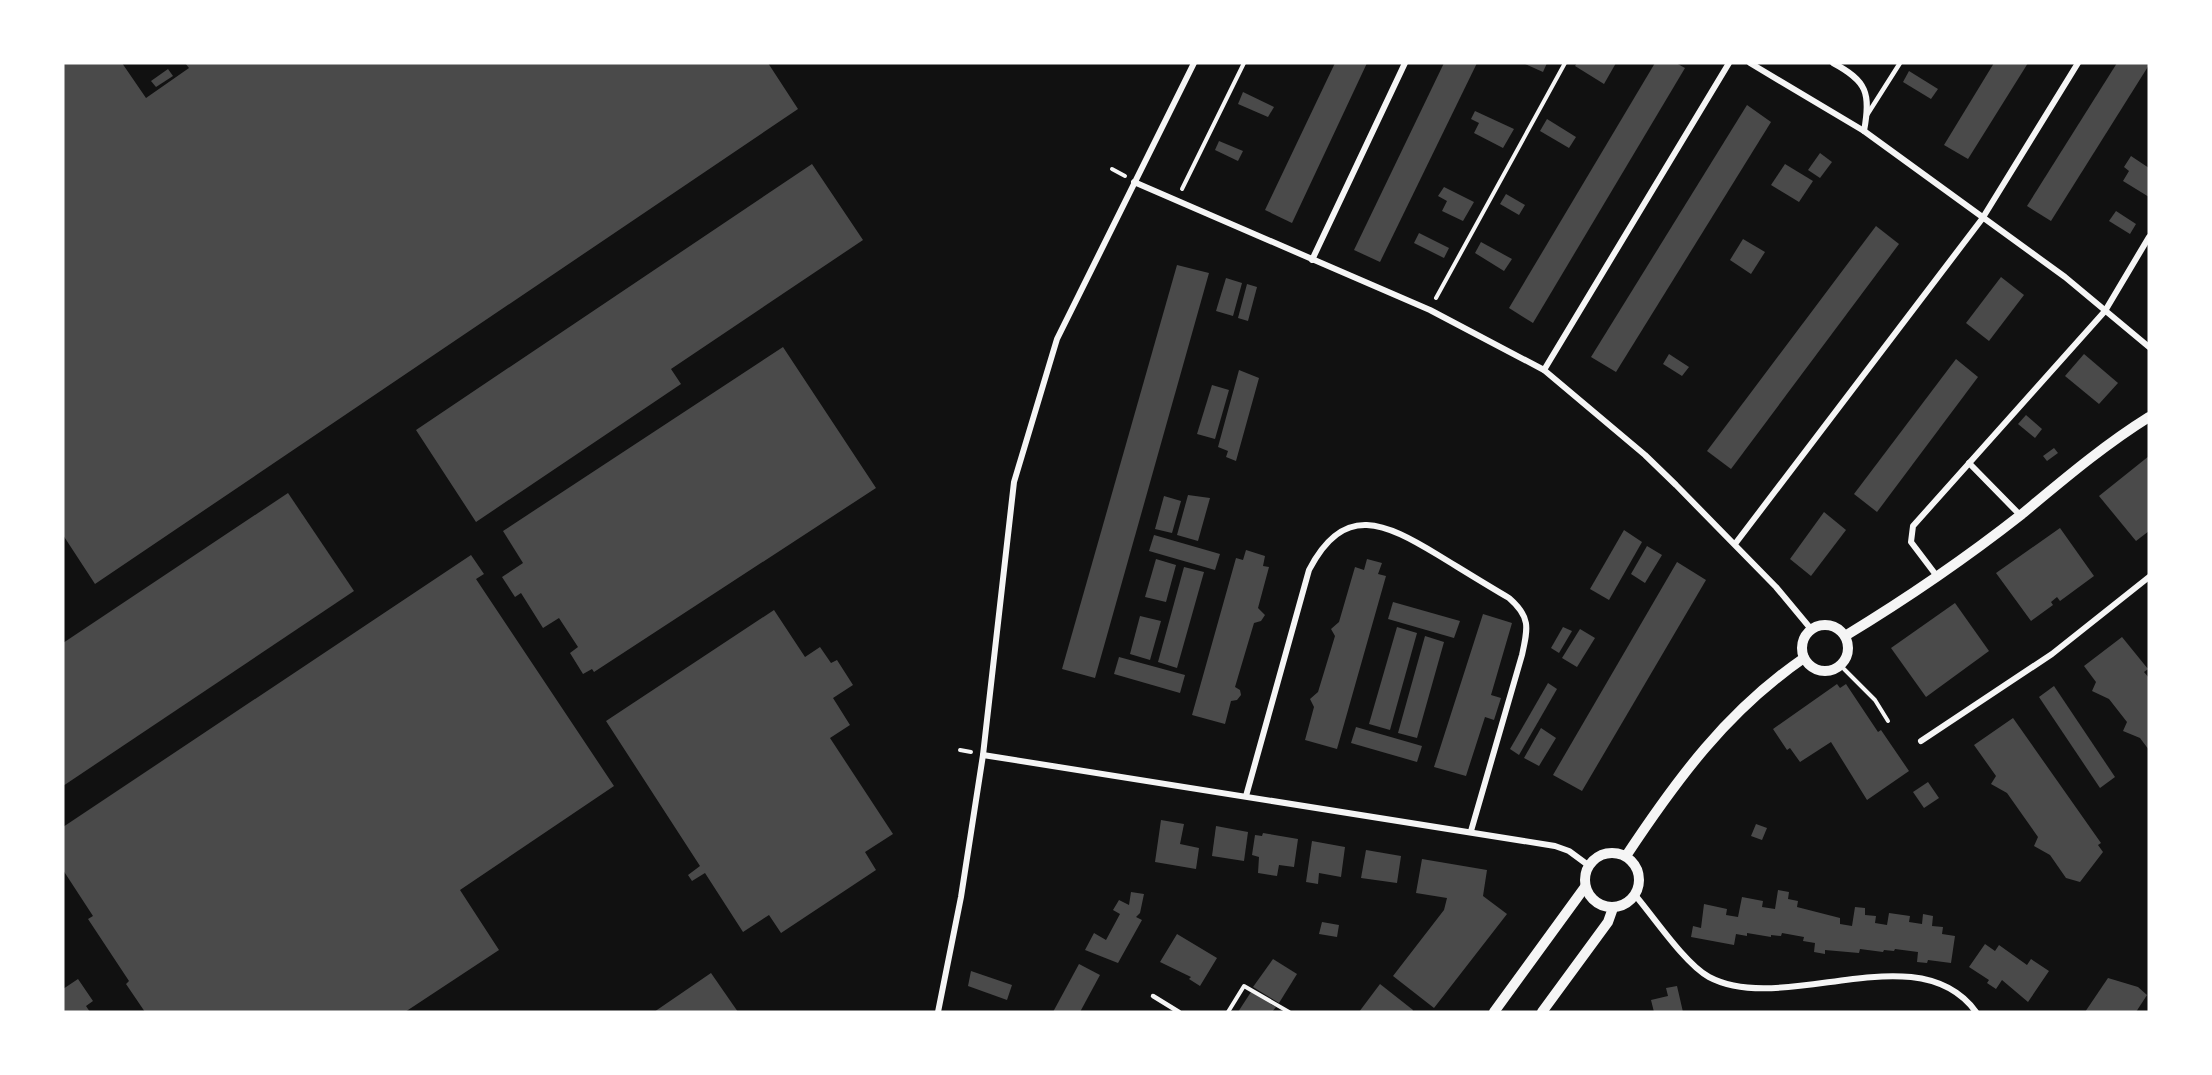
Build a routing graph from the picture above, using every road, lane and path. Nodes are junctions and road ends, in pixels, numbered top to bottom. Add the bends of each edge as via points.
1 (1194, 63) edge
2 (1244, 63) edge
3 (1405, 63) edge
4 (1565, 63) edge
5 (1729, 63) edge
6 (1750, 63) edge
7 (1833, 63) edge
8 (1900, 63) edge
9 (2078, 63) edge
10 (1867, 116) junction
11 (1864, 131) junction
12 (1134, 182) junction
13 (1176, 200) junction
14 (1982, 219) junction
15 (2149, 237) edge
16 (1312, 260) junction
17 (1430, 310) junction
18 (2105, 310) junction
19 (2149, 347) edge
20 (1544, 370) junction
21 (2149, 417) edge
22 (1969, 463) junction
23 (2020, 515) junction
24 (1735, 544) junction
25 (1936, 575) junction
26 (2149, 577) edge
27 (1811, 629) junction
28 (1845, 636) junction
29 (1804, 658) junction
30 (1844, 669) dead end
31 (1888, 721) dead end
32 (1921, 741) dead end
33 (983, 754) junction
34 (1246, 796) junction
35 (1471, 831) junction
36 (1626, 856) junction
37 (1588, 865) junction
38 (1585, 887) junction
39 (1635, 895) junction
40 (1613, 908) junction
41 (1153, 996) dead end
42 (938, 1012) edge
43 (1179, 1012) edge
44 (1228, 1012) edge
45 (1289, 1012) edge
46 (1494, 1012) edge
47 (1542, 1012) edge
48 (1976, 1012) edge

1 - 12 street
2 - 13 path
3 - 16 street
4 - 17 path
5 - 20 street
6 - 11 street
7 - 10 street via 1858,78 1864,87
8 - 10 lane
9 - 14 street
10 - 11 street
11 - 14 street
12 - 13 street
12 - 33 street via 1057,339 1014,482
13 - 16 street
14 - 18 street
14 - 24 street
15 - 18 street
16 - 17 street
17 - 20 street
18 - 19 street
18 - 22 street
20 - 24 street via 1645,455
21 - 23 street via 2076,468
22 - 23 street
22 - 25 street via 1913,526 1911,542
23 - 25 street
24 - 27 street
25 - 28 street
26 - 32 street via 2052,654
27 - 28 street via 1827,625
27 - 29 street via 1803,642
28 - 29 street via 1848,651 1838,668 1819,670
29 - 36 street via 1721,727
30 - 31 path via 1875,700
33 - 34 street
33 - 42 street
34 - 35 street
34 - 35 street via 1309,570 1328,541 1341,530 1372,524 1400,532 1509,598 1526,618 1522,655
35 - 37 street via 1555,846
36 - 37 street via 1613,852 1599,855
36 - 39 street via 1636,867 1639,881
37 - 38 street
38 - 40 street via 1590,898
38 - 46 street
39 - 40 street via 1626,904
39 - 48 street via 1698,970 1730,986 1755,988 1905,977 1946,987
40 - 47 street via 1608,922
41 - 43 lane
44 - 45 path via 1244,986

